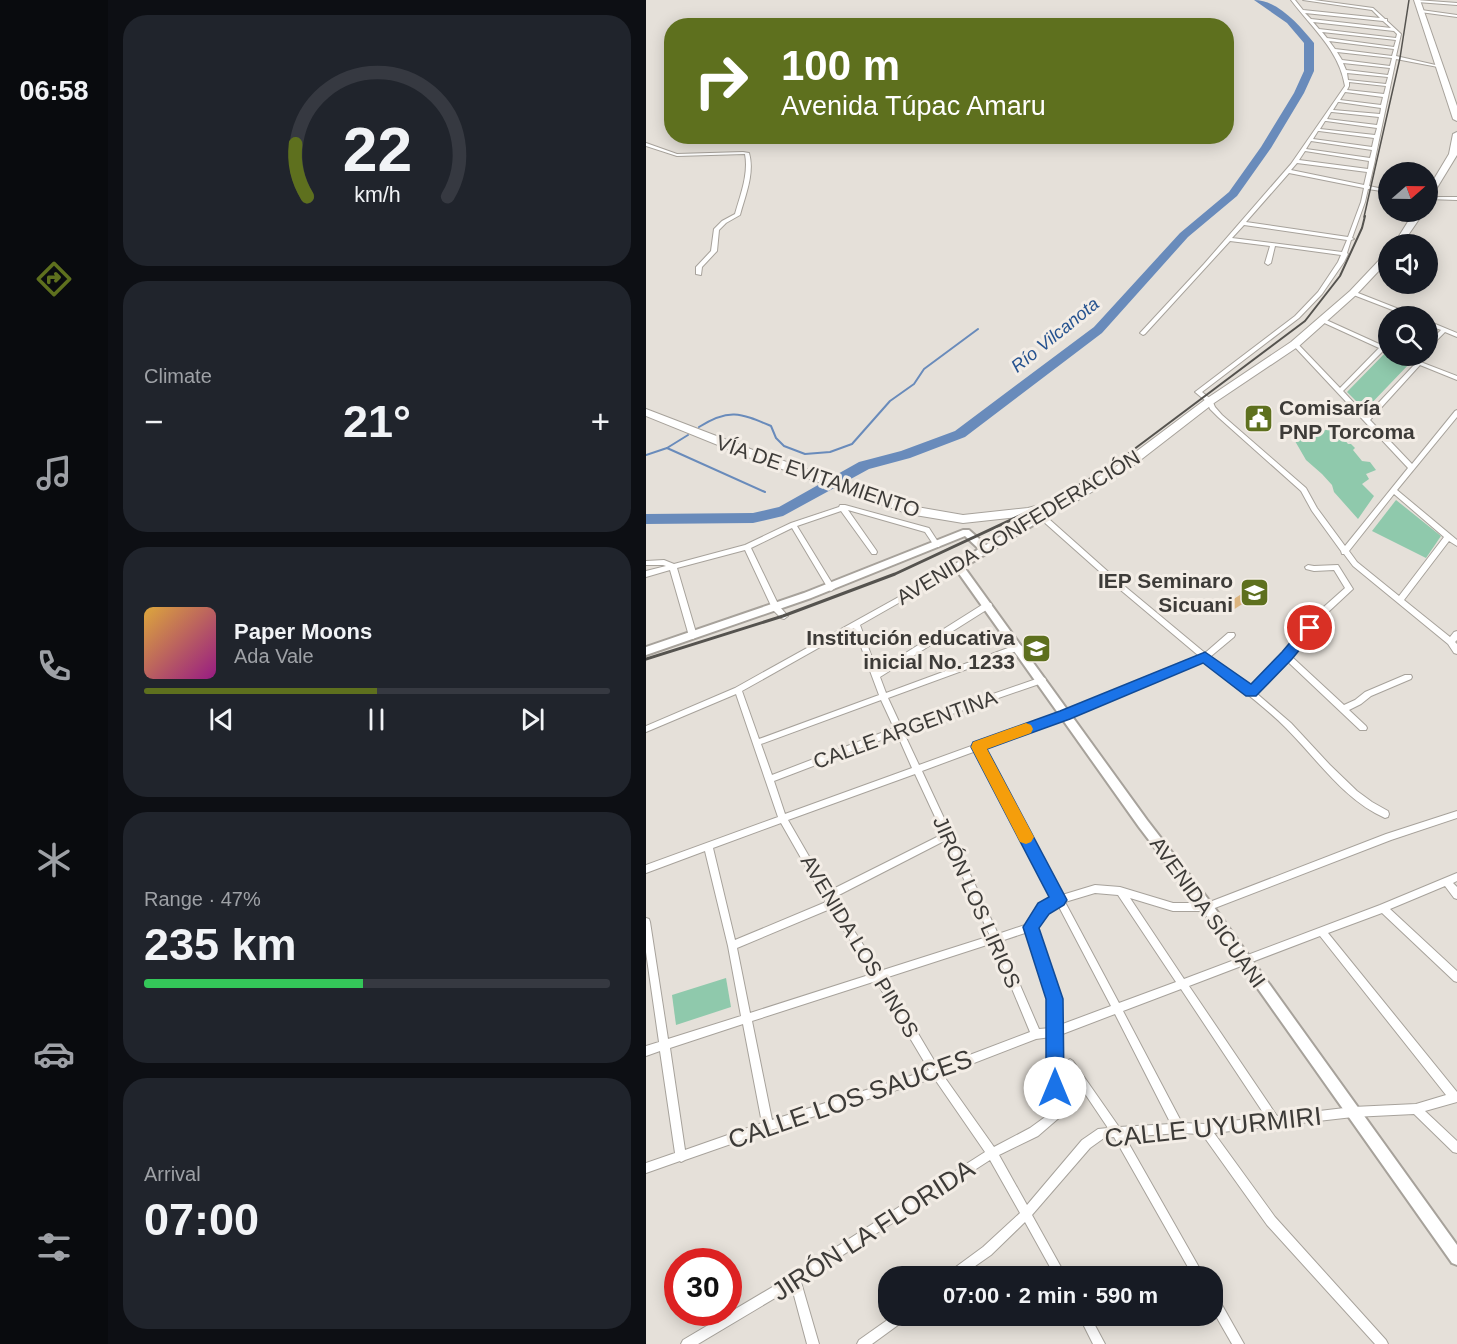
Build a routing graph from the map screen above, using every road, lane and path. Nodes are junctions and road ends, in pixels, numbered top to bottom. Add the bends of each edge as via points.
1 (1293, 0) edge
2 (1305, 0) edge
3 (1417, 0) edge
4 (1456, 4) edge
5 (1301, 11) junction
6 (1421, 11) junction
7 (1456, 16) edge
8 (1309, 20) junction
9 (1386, 20) junction
10 (1318, 30) junction
11 (1395, 30) junction
12 (1325, 39) junction
13 (1398, 39) junction
14 (1396, 48) junction
15 (1333, 50) junction
16 (1394, 57) junction
17 (1339, 61) junction
18 (1438, 66) junction
19 (1392, 67) junction
20 (1344, 71) junction
21 (1390, 76) junction
22 (1347, 81) junction
23 (1388, 86) junction
24 (1345, 91) junction
25 (1386, 96) junction
26 (1339, 101) junction
27 (1384, 107) junction
28 (1332, 111) junction
29 (1382, 117) junction
30 (1456, 119) edge
31 (1326, 120) junction
32 (1380, 127) junction
33 (1319, 130) junction
34 (1456, 134) edge
35 (1377, 137) junction
36 (1311, 140) junction
37 (646, 144) edge
38 (1375, 148) junction
39 (1304, 150) junction
40 (1373, 160) junction
41 (1296, 161) junction
42 (1287, 171) junction
43 (1370, 171) junction
44 (1438, 180) edge
45 (1366, 186) junction
46 (1378, 189) edge
47 (1438, 198) edge
48 (1456, 199) edge
49 (1242, 223) junction
50 (1229, 239) junction
51 (1351, 239) junction
52 (1273, 244) junction
53 (1302, 248) junction
54 (1345, 254) junction
55 (1300, 259) dead end
56 (1268, 262) dead end
57 (1378, 267) edge
58 (699, 274) dead end
59 (1353, 293) junction
60 (1386, 306) edge
61 (1322, 320) junction
62 (1438, 327) edge
63 (1444, 330) junction
64 (1142, 333) dead end
65 (1456, 335) edge
66 (1438, 336) edge
67 (1295, 344) junction
68 (1378, 345) edge
69 (1378, 356) edge
70 (1416, 366) edge
71 (1426, 366) edge
72 (1456, 378) edge
73 (1340, 390) junction
74 (1210, 401) junction
75 (646, 412) edge
76 (1456, 412) edge
77 (1367, 419) junction
78 (1411, 466) junction
79 (1394, 491) junction
80 (1066, 502) joint
81 (842, 507) junction
82 (1038, 513) junction
83 (963, 519) junction
84 (793, 525) junction
85 (966, 532) junction
86 (1448, 537) junction
87 (937, 544) junction
88 (1456, 544) edge
89 (747, 547) junction
90 (986, 549) junction
91 (874, 552) dead end
92 (1344, 552) junction
93 (646, 563) edge
94 (958, 566) junction
95 (673, 567) junction
96 (1308, 567) dead end
97 (646, 574) edge
98 (831, 588) junction
99 (1400, 600) junction
100 (988, 605) junction
101 (776, 608) junction
102 (784, 616) dead end
103 (856, 624) junction
104 (1456, 634) edge
105 (1231, 635) dead end
106 (693, 636) junction
107 (1451, 642) junction
108 (1019, 646) junction
109 (646, 651) edge
110 (1456, 651) edge
111 (1287, 656) junction
112 (1205, 657) junction
113 (875, 676) junction
114 (1408, 677) dead end
115 (1042, 680) junction
116 (738, 690) junction
117 (1251, 692) junction
118 (883, 696) junction
119 (1342, 709) junction
120 (1065, 715) junction
121 (1363, 728) dead end
122 (646, 729) edge
123 (898, 730) junction
124 (756, 742) junction
125 (978, 747) junction
126 (916, 770) junction
127 (769, 779) junction
128 (1385, 814) dead end
129 (1456, 814) edge
130 (783, 819) junction
131 (948, 835) junction
132 (708, 846) junction
133 (646, 869) edge
134 (1452, 879) edge
135 (1120, 891) junction
136 (1456, 895) edge
137 (830, 900) junction
138 (1059, 900) junction
139 (1207, 908) junction
140 (1383, 908) junction
141 (646, 922) edge
142 (1031, 927) junction
143 (1321, 932) junction
144 (996, 939) junction
145 (732, 946) junction
146 (1244, 961) junction
147 (879, 977) junction
148 (1456, 978) edge
149 (1182, 984) junction
150 (1118, 1006) junction
151 (746, 1020) junction
152 (1055, 1032) junction
153 (1036, 1034) junction
154 (663, 1045) junction
155 (646, 1051) edge
156 (1070, 1064) dead end
157 (936, 1073) junction
158 (1455, 1097) edge
159 (1416, 1109) junction
160 (1353, 1112) junction
161 (1275, 1121) junction
162 (768, 1126) junction
163 (1179, 1128) junction
164 (1205, 1129) junction
165 (1116, 1131) junction
166 (1456, 1148) edge
167 (992, 1153) junction
168 (681, 1157) junction
169 (646, 1168) edge
170 (1026, 1214) junction
171 (1456, 1258) edge
172 (967, 1266) edge
173 (1055, 1266) edge
174 (1193, 1266) edge
175 (795, 1280) junction
176 (1223, 1318) edge
177 (887, 1326) edge
178 (1089, 1326) edge
179 (687, 1344) edge
180 (813, 1344) edge
181 (863, 1344) edge
182 (1099, 1344) edge
183 (1238, 1344) edge
184 (1382, 1344) edge

1 - 5 street
2 - 9 street via 1373,9
3 - 4 street
3 - 6 highway
5 - 8 street
5 - 9 street
6 - 7 street
6 - 18 highway
8 - 10 street
8 - 11 street
9 - 11 street
10 - 12 street
10 - 13 street
11 - 13 street
12 - 14 street
12 - 15 street
13 - 14 street
14 - 16 street
15 - 16 street
15 - 17 street
16 - 18 street
16 - 19 street
17 - 19 street
17 - 20 street
18 - 30 highway
19 - 21 street
20 - 21 street
20 - 22 street
21 - 23 street
22 - 23 street
22 - 24 street
23 - 25 street
24 - 25 street
24 - 26 street
25 - 27 street
26 - 27 street
26 - 28 street
27 - 29 street
28 - 29 street
28 - 31 street
29 - 32 street
31 - 32 street
31 - 33 street
32 - 35 street
33 - 35 street
33 - 36 street
34 - 44 highway via 1453,154
35 - 38 street
36 - 38 street
36 - 39 street
37 - 58 street via 677,154 747,153 750,158 738,215 716,230 714,251 699,267
38 - 40 street
39 - 40 street
39 - 41 street
40 - 43 street
41 - 42 street
41 - 43 street
42 - 45 street
42 - 49 street
43 - 45 street
45 - 46 street
45 - 51 street
47 - 48 street
49 - 50 street
49 - 51 street
50 - 52 street
50 - 64 street
51 - 54 street
52 - 53 street
52 - 56 street
53 - 54 street
53 - 55 street
54 - 74 street via 1320,292 1297,317 1198,392
57 - 59 highway, AVENIDA CONFEDERACIÓN
59 - 60 street
59 - 61 highway, AVENIDA CONFEDERACIÓN
61 - 67 highway, AVENIDA CONFEDERACIÓN
61 - 68 street
62 - 63 street
63 - 65 street
63 - 66 street
67 - 73 street
67 - 74 highway, AVENIDA CONFEDERACIÓN
69 - 73 street
70 - 77 street
71 - 72 street
73 - 77 street
74 - 80 highway, AVENIDA CONFEDERACIÓN via 1121,469
74 - 92 street via 1212,408 1304,490
75 - 83 highway, VÍA DE EVITAMIENTO via 868,497 909,510
76 - 78 street
77 - 78 street
78 - 79 street
79 - 86 street
79 - 92 street
80 - 82 highway, VÍA DE EVITAMIENTO
81 - 84 street
81 - 87 street via 927,530
81 - 91 street
82 - 83 highway, VÍA DE EVITAMIENTO
82 - 90 street, AVENIDA CONFEDERACIÓN
82 - 112 street
83 - 85 street
84 - 89 street
84 - 98 street
85 - 87 street
85 - 90 street
86 - 88 street
86 - 99 street
87 - 98 street
89 - 95 street
89 - 101 street
90 - 94 street, AVENIDA CONFEDERACIÓN
92 - 99 street
93 - 95 street via 664,562
94 - 100 street, AVENIDA SICUANI
94 - 103 street, AVENIDA CONFEDERACIÓN
95 - 97 street
95 - 106 street
96 - 111 street via 1336,567 1349,589 1321,614
98 - 101 street
99 - 107 street
100 - 108 street, AVENIDA SICUANI
100 - 113 street
101 - 102 street
101 - 106 street
103 - 113 street, JIRÓN LOS LIRIOS
103 - 116 street, AVENIDA CONFEDERACIÓN
104 - 107 street
105 - 112 street
106 - 109 street
107 - 110 street
108 - 115 street, AVENIDA SICUANI
108 - 118 street
111 - 117 street
111 - 119 street
112 - 117 street
112 - 120 street
113 - 118 street, JIRÓN LOS LIRIOS
114 - 119 street
115 - 120 street, AVENIDA SICUANI
115 - 123 street, CALLE ARGENTINA
116 - 122 street, AVENIDA CONFEDERACIÓN
116 - 124 street, AVENIDA LOS PINOS
117 - 128 street via 1353,791
118 - 123 street, JIRÓN LOS LIRIOS
118 - 124 street
119 - 121 street
120 - 125 street
120 - 139 street, AVENIDA SICUANI
123 - 126 street, JIRÓN LOS LIRIOS
123 - 127 street, CALLE ARGENTINA
124 - 127 street, AVENIDA LOS PINOS
125 - 126 street
125 - 138 street
126 - 130 street
126 - 131 street, JIRÓN LOS LIRIOS
127 - 130 street, AVENIDA LOS PINOS
129 - 139 street
130 - 132 street
130 - 137 street, AVENIDA LOS PINOS
131 - 137 street
131 - 144 street, JIRÓN LOS LIRIOS
132 - 133 street
132 - 145 street
134 - 136 street
134 - 140 street, CALLE LOS SAUCES
135 - 138 street via 1095,889
135 - 139 street via 1173,906
135 - 149 street
137 - 145 street
137 - 147 street, AVENIDA LOS PINOS
138 - 142 street via 1043,908
138 - 150 street
139 - 146 street, AVENIDA SICUANI
140 - 143 street, CALLE LOS SAUCES
140 - 148 street
141 - 154 street
142 - 144 street
142 - 152 street via 1055,999
143 - 146 street, CALLE LOS SAUCES
143 - 158 street
144 - 147 street
144 - 153 street, JIRÓN LOS LIRIOS
145 - 151 street
146 - 149 street, CALLE LOS SAUCES
146 - 160 street, AVENIDA SICUANI
147 - 151 street
147 - 157 street, AVENIDA LOS PINOS
149 - 150 street, CALLE LOS SAUCES
149 - 161 street
150 - 152 street, CALLE LOS SAUCES
150 - 163 street
151 - 154 street
151 - 162 street
152 - 153 street, CALLE LOS SAUCES
152 - 167 street, JIRÓN LA FLORIDA via 1057,1114 1034,1132
153 - 157 street, CALLE LOS SAUCES
154 - 155 street
154 - 168 street
156 - 165 street
157 - 162 street, CALLE LOS SAUCES
157 - 167 street, AVENIDA LOS PINOS
158 - 159 street, CALLE UYURMIRI
159 - 160 street, CALLE UYURMIRI
159 - 166 street
160 - 161 street, CALLE UYURMIRI
160 - 171 street, AVENIDA SICUANI
161 - 164 street, CALLE UYURMIRI
162 - 168 street, CALLE LOS SAUCES
163 - 164 street, CALLE UYURMIRI
163 - 165 street, CALLE UYURMIRI
164 - 184 street via 1271,1221
165 - 170 street, CALLE UYURMIRI via 1102,1133 1086,1144
165 - 174 street
167 - 170 street, AVENIDA LOS PINOS
167 - 175 street, JIRÓN LA FLORIDA
168 - 169 street, CALLE LOS SAUCES
170 - 172 street, CALLE UYURMIRI
170 - 173 street, AVENIDA LOS PINOS
175 - 179 street, JIRÓN LA FLORIDA
175 - 180 street
176 - 183 street
177 - 181 street
178 - 182 street

